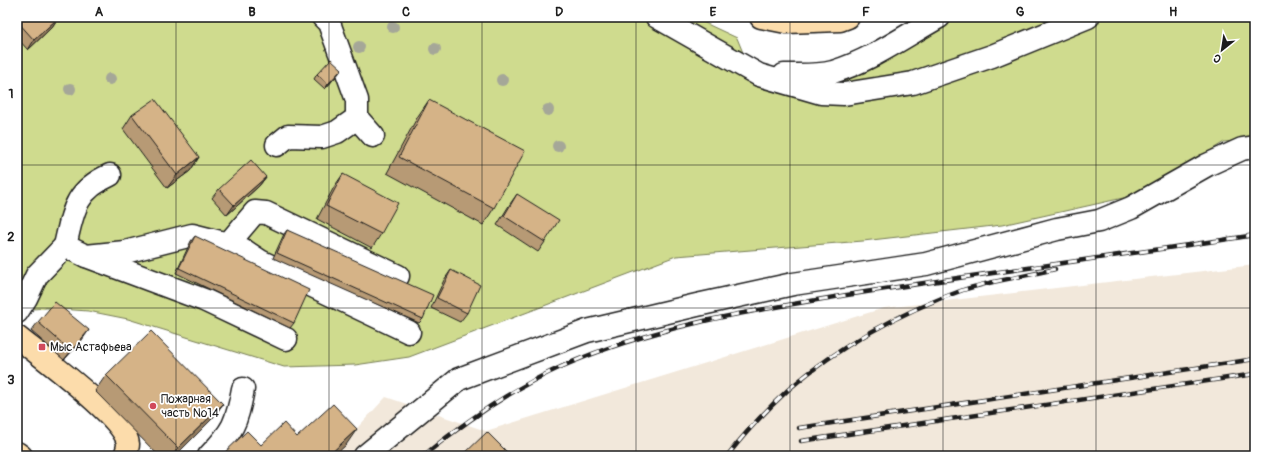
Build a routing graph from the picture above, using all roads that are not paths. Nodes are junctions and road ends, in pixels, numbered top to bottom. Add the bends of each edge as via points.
1 (323, 17) edge
2 (657, 17) edge
3 (761, 17) edge
4 (848, 17) edge
5 (939, 17) edge
6 (1088, 17) edge
7 (759, 75) junction
8 (357, 118) junction
9 (373, 136) dead end
10 (277, 145) dead end
11 (1255, 148) edge
12 (110, 175) dead end
13 (228, 244) junction
14 (65, 246) junction
15 (86, 256) junction
16 (398, 276) dead end
17 (17, 312) edge
18 (409, 332) dead end
19 (17, 337) edge
20 (286, 339) dead end
21 (244, 389) dead end
22 (17, 453) edge
23 (20, 456) edge
24 (125, 456) edge
25 (209, 456) edge
26 (364, 456) edge

1 - 8 lane via 329,23 357,100
2 - 7 lane
3 - 4 main road via 786,22 840,20
5 - 7 lane via 869,56 833,72 810,75
6 - 7 lane via 992,56 913,83 836,94 821,93
8 - 9 lane
8 - 10 lane via 337,132 322,137 288,136
11 - 26 lane via 1242,149 1207,165 1131,208 1098,221 1057,229 926,264 793,284 587,331 459,379
12 - 14 lane via 86,189 76,203
13 - 15 lane via 192,235 125,252
13 - 16 lane via 255,212 266,213
13 - 18 lane
14 - 15 lane
14 - 17 lane via 37,275
15 - 20 lane via 204,300
19 - 24 main road via 99,403 124,434 128,445
21 - 25 lane via 231,432
22 - 23 main road

